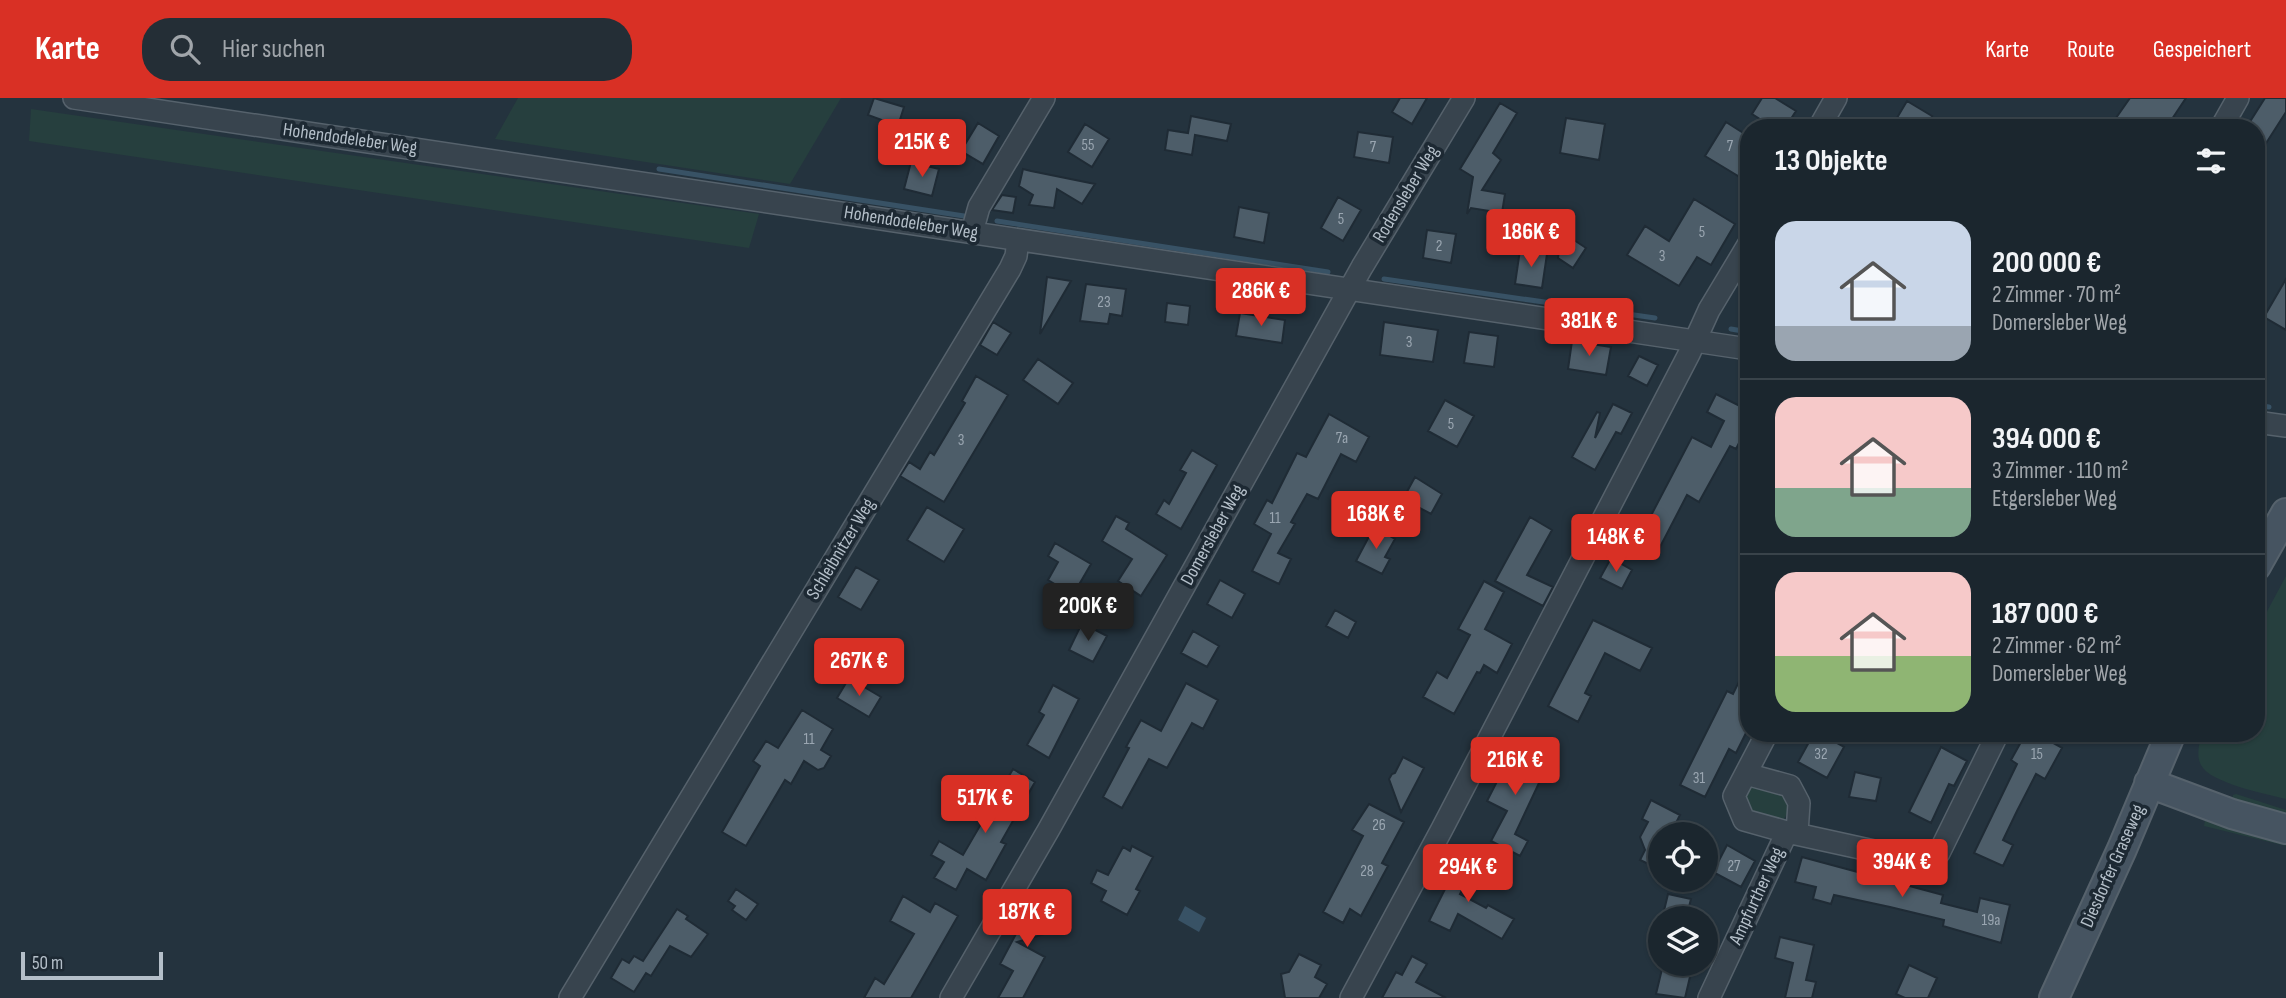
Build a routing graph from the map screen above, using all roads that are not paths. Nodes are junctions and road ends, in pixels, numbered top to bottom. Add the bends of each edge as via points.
1 (74, 98) edge
2 (1044, 98) edge
3 (1464, 98) edge
4 (1836, 98) edge
5 (2238, 98) edge
6 (1824, 119) edge
7 (2226, 119) edge
8 (972, 232) junction
9 (1018, 240) junction
10 (1740, 258) edge
11 (1350, 290) junction
12 (1695, 342) junction
13 (1740, 348) edge
14 (2265, 423) edge
15 (2286, 426) edge
16 (2286, 513) edge
17 (2265, 550) edge
18 (1762, 742) edge
19 (1994, 742) edge
20 (2167, 742) edge
21 (1746, 774) junction
22 (2149, 783) junction
23 (2286, 829) edge
24 (1792, 832) junction
25 (570, 998) edge
26 (951, 998) edge
27 (1351, 998) edge
28 (1709, 998) edge
29 (2054, 998) edge

1 - 8 street, Hohendodeleber Weg
2 - 8 street via 979,207
3 - 11 street, Rodensleber Weg
4 - 6 street
5 - 7 street
8 - 9 street, Hohendodeleber Weg
9 - 11 street, Hohendodeleber Weg
9 - 25 street, Schleibnitzer Weg via 1010,269
10 - 12 street
11 - 12 street, Hohendodeleber Weg
11 - 26 street, Domersleber Weg
12 - 13 street, Hohendodeleber Weg
12 - 27 street
14 - 15 street
16 - 17 main road
18 - 21 street
19 - 24 street via 1938,853 1924,862
20 - 22 main road, Diesdorfer Graseweg
21 - 24 street via 1790,786 1799,803
21 - 24 street via 1734,796 1744,820
22 - 23 main road
22 - 29 main road, Diesdorfer Graseweg
24 - 28 street, Ampfurther Weg

